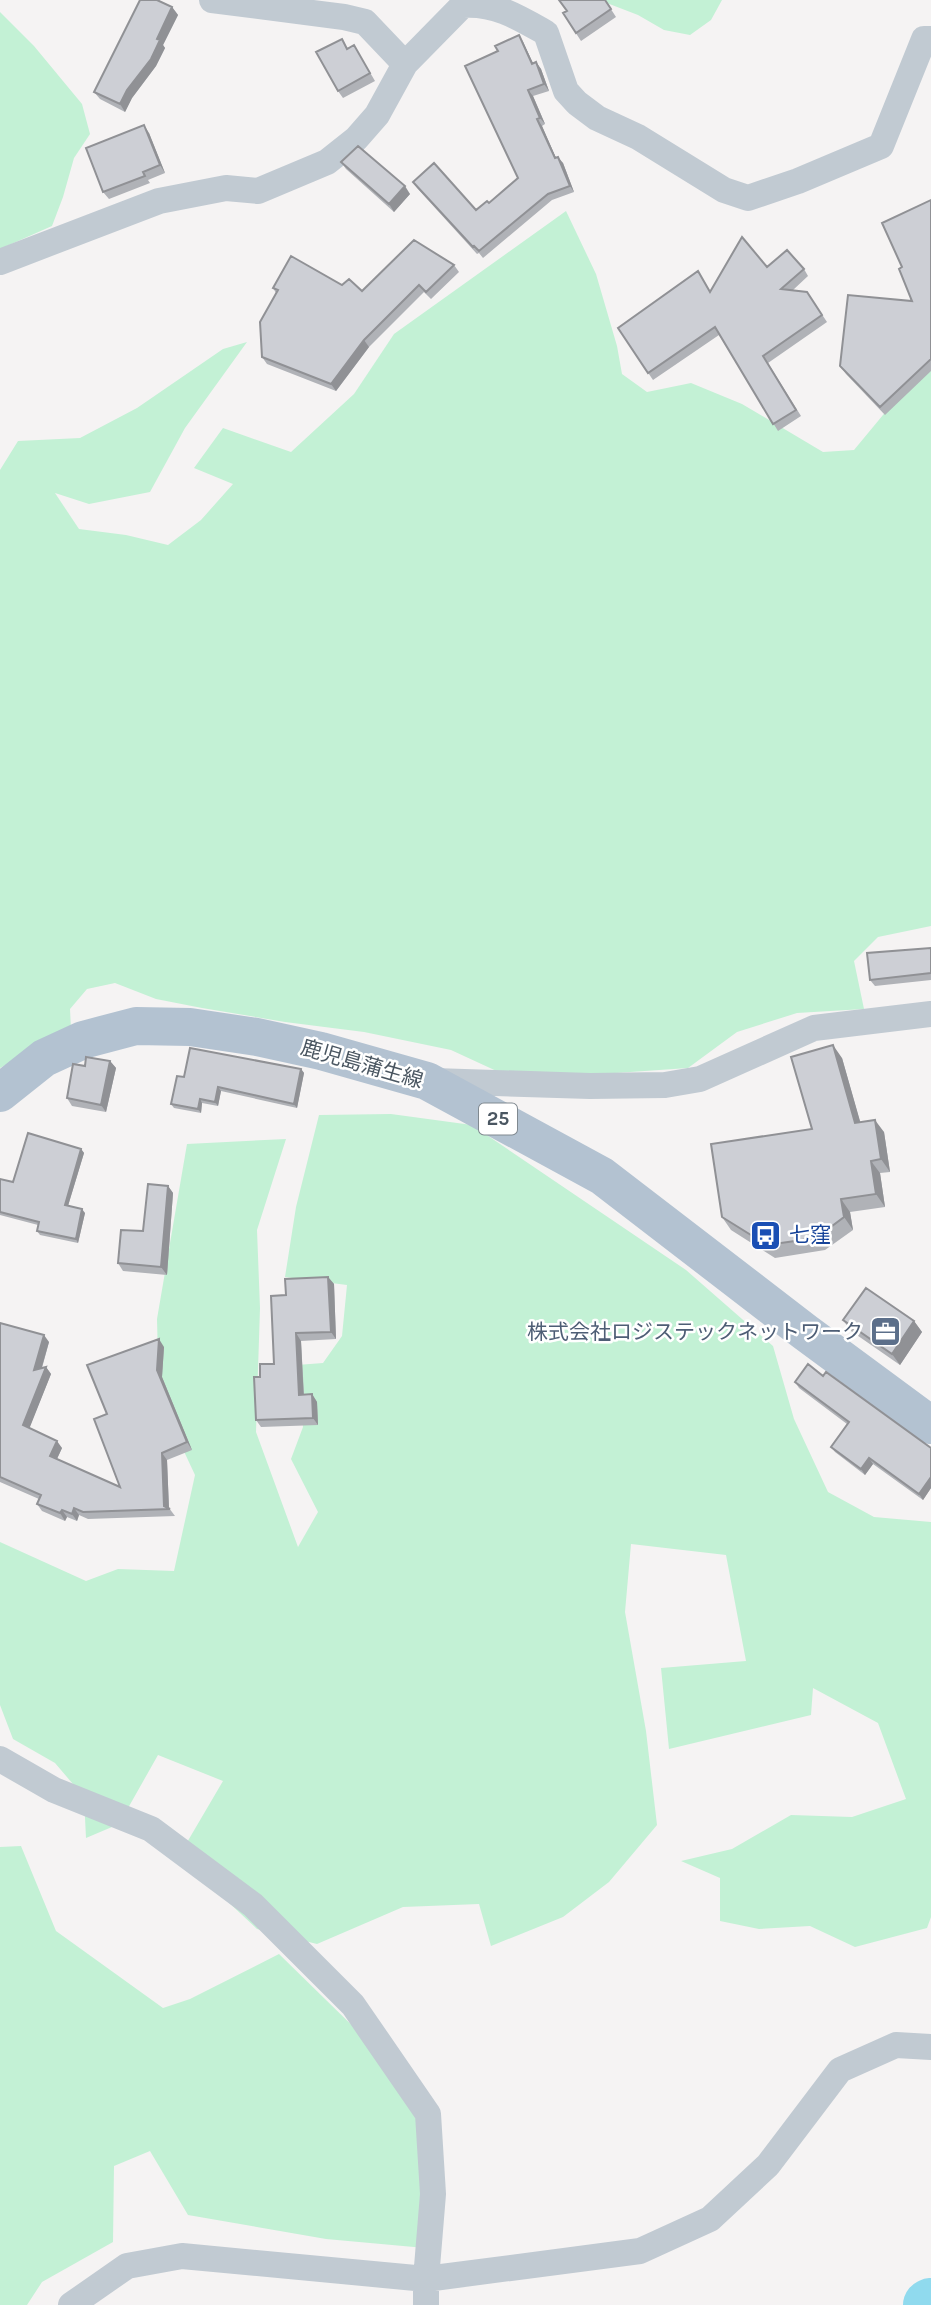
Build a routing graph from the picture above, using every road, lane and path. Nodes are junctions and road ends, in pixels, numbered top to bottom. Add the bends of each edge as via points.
1 (212, 0) edge
2 (931, 38) edge
3 (405, 64) junction
4 (0, 262) edge
5 (931, 1014) edge
6 (427, 1081) junction
7 (0, 1093) edge
8 (931, 1425) edge
9 (0, 1759) edge
10 (931, 2048) edge
11 (426, 2279) junction
12 (71, 2305) edge
13 (426, 2305) edge

1 - 3 street via 365,22
2 - 3 street via 924,39 881,146 748,198 724,190 576,103 566,91 546,33 509,11 463,5
3 - 4 street via 377,115 327,162 258,191 226,188 159,201
5 - 6 street via 814,1028 700,1079 665,1084
6 - 7 main road, 鹿児島蒲生線 / 25 via 257,1037 190,1027 136,1026 83,1040 44,1058
6 - 8 main road, 鹿児島蒲生線 / 25 via 602,1176
9 - 11 street via 54,1790 150,1829 253,1905 353,2005 428,2114 433,2194
10 - 11 street via 895,2045 841,2070 768,2165 710,2219 686,2230 640,2251
11 - 12 street via 182,2256 127,2266
11 - 13 street

